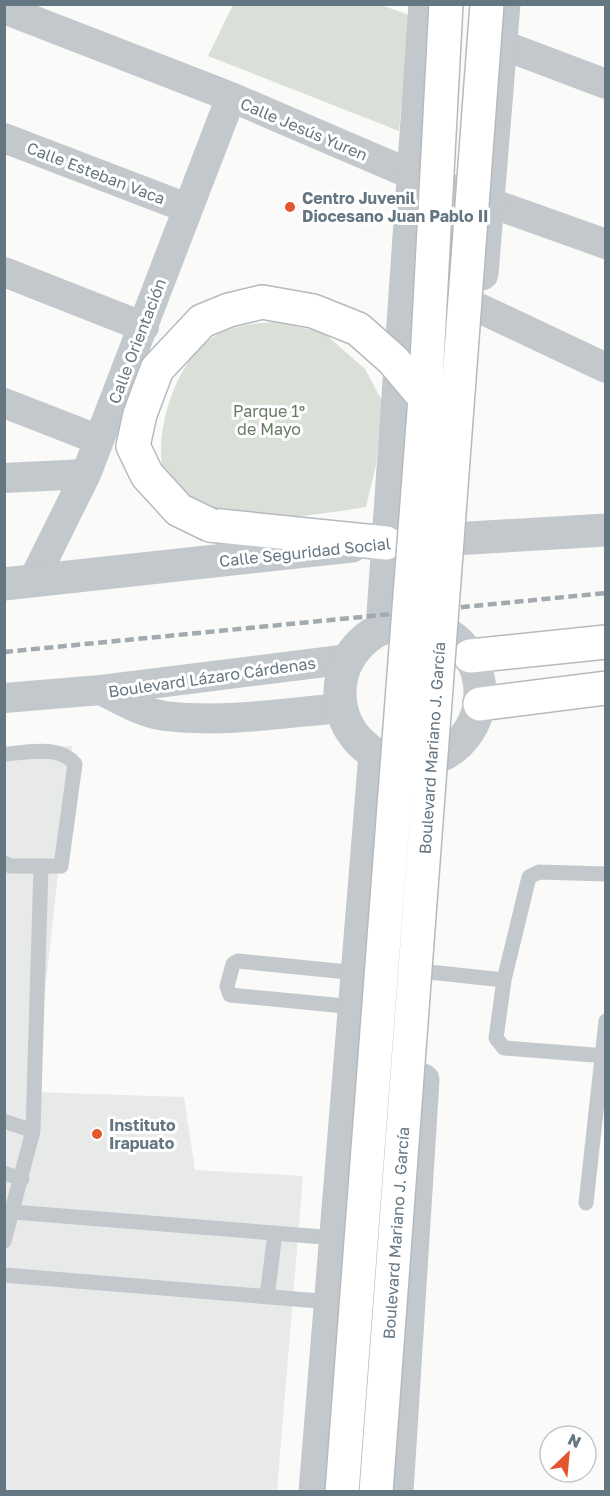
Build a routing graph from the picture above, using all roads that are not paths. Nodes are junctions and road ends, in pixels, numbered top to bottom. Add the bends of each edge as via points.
1 (487, 4) edge
2 (504, 4) edge
3 (425, 7) edge
4 (4, 9) edge
5 (500, 44) junction
6 (606, 84) edge
7 (231, 97) junction
8 (4, 138) edge
9 (415, 176) junction
10 (489, 203) junction
11 (187, 208) junction
12 (606, 244) edge
13 (4, 272) edge
14 (479, 308) junction
15 (144, 327) junction
16 (606, 368) edge
17 (425, 398) junction
18 (4, 403) edge
19 (99, 440) junction
20 (86, 474) junction
21 (4, 478) edge
22 (606, 530) edge
23 (460, 540) junction
24 (387, 543) junction
25 (19, 582) edge
26 (382, 628) junction
27 (606, 642) edge
28 (460, 646) junction
29 (349, 658) junction
30 (606, 688) edge
31 (101, 690) junction
32 (4, 698) edge
33 (480, 704) junction
34 (341, 708) junction
35 (4, 754) edge
36 (375, 754) junction
37 (441, 756) junction
38 (368, 844) junction
39 (436, 846) junction
40 (4, 863) edge
41 (41, 866) junction
42 (606, 874) edge
43 (429, 972) junction
44 (357, 973) junction
45 (504, 980) junction
46 (355, 1007) junction
47 (606, 1021) edge
48 (604, 1056) edge
49 (5, 1123) edge
50 (33, 1131) junction
51 (4, 1173) edge
52 (22, 1179) junction
53 (586, 1203) dead end
54 (13, 1212) junction
55 (275, 1233) junction
56 (336, 1238) junction
57 (4, 1241) edge
58 (4, 1275) edge
59 (267, 1297) junction
60 (331, 1302) junction
61 (409, 1312) junction
62 (315, 1491) edge
63 (342, 1491) edge
64 (376, 1491) edge
65 (397, 1491) edge

1 - 64 main road, Boulevard Mariano J. García, bridge
2 - 5 street
3 - 9 street
3 - 17 main road, Boulevard Mariano J. García, bridge
4 - 7 street, Calle Jesús Yuren
5 - 6 street
5 - 10 street
7 - 9 street, Calle Jesús Yuren
7 - 11 street, Calle Orientación
8 - 11 street, Calle Esteban Vaca
9 - 10 street, Calle Jesús Yuren
9 - 24 street
10 - 12 street, Calle Jesús Yuren
10 - 14 street
11 - 15 street, Calle Orientación
13 - 15 street
14 - 16 street
14 - 23 street
15 - 19 street, Calle Orientación
17 - 24 main road, bridge via 393,360 358,329 313,311 262,302 202,321 158,369 140,414 133,446 147,475 179,510 210,525
17 - 63 main road, Boulevard Mariano J. García, bridge
18 - 19 street
19 - 20 street, Calle Orientación
20 - 21 street
20 - 25 street, Calle Orientación
22 - 23 street, Calle Seguridad Social
23 - 24 street, Calle Seguridad Social
23 - 28 street
24 - 25 street, Calle Seguridad Social
24 - 26 street
26 - 28 street via 416,623 433,627
26 - 29 street via 357,646
27 - 28 main road
28 - 33 street via 481,687
29 - 31 street, Boulevard Lázaro Cárdenas
29 - 34 street via 340,691
30 - 33 main road
31 - 32 street
31 - 34 street, Boulevard Lázaro Cárdenas via 164,716 222,718
33 - 37 street via 467,735
34 - 36 street via 354,734
35 - 41 lane via 54,751 67,754 75,764 61,866
36 - 37 street via 397,762 420,763
36 - 38 street
37 - 39 street
38 - 39 street via 398,832 418,834
38 - 44 street
39 - 43 street
40 - 41 lane
41 - 50 lane
42 - 45 lane via 539,872 529,877
43 - 45 lane
43 - 61 street
44 - 46 street
44 - 46 lane via 238,962 232,964 227,986 230,995
45 - 48 lane via 496,1038 504,1048
46 - 56 street
47 - 48 lane
48 - 53 lane
49 - 50 lane
50 - 52 lane
51 - 52 lane
52 - 54 lane
54 - 55 lane
54 - 57 lane
55 - 56 lane
55 - 59 lane
56 - 60 street
58 - 59 lane
59 - 60 lane
60 - 61 street via 341,1313 368,1324 383,1324
60 - 62 street
61 - 65 street

